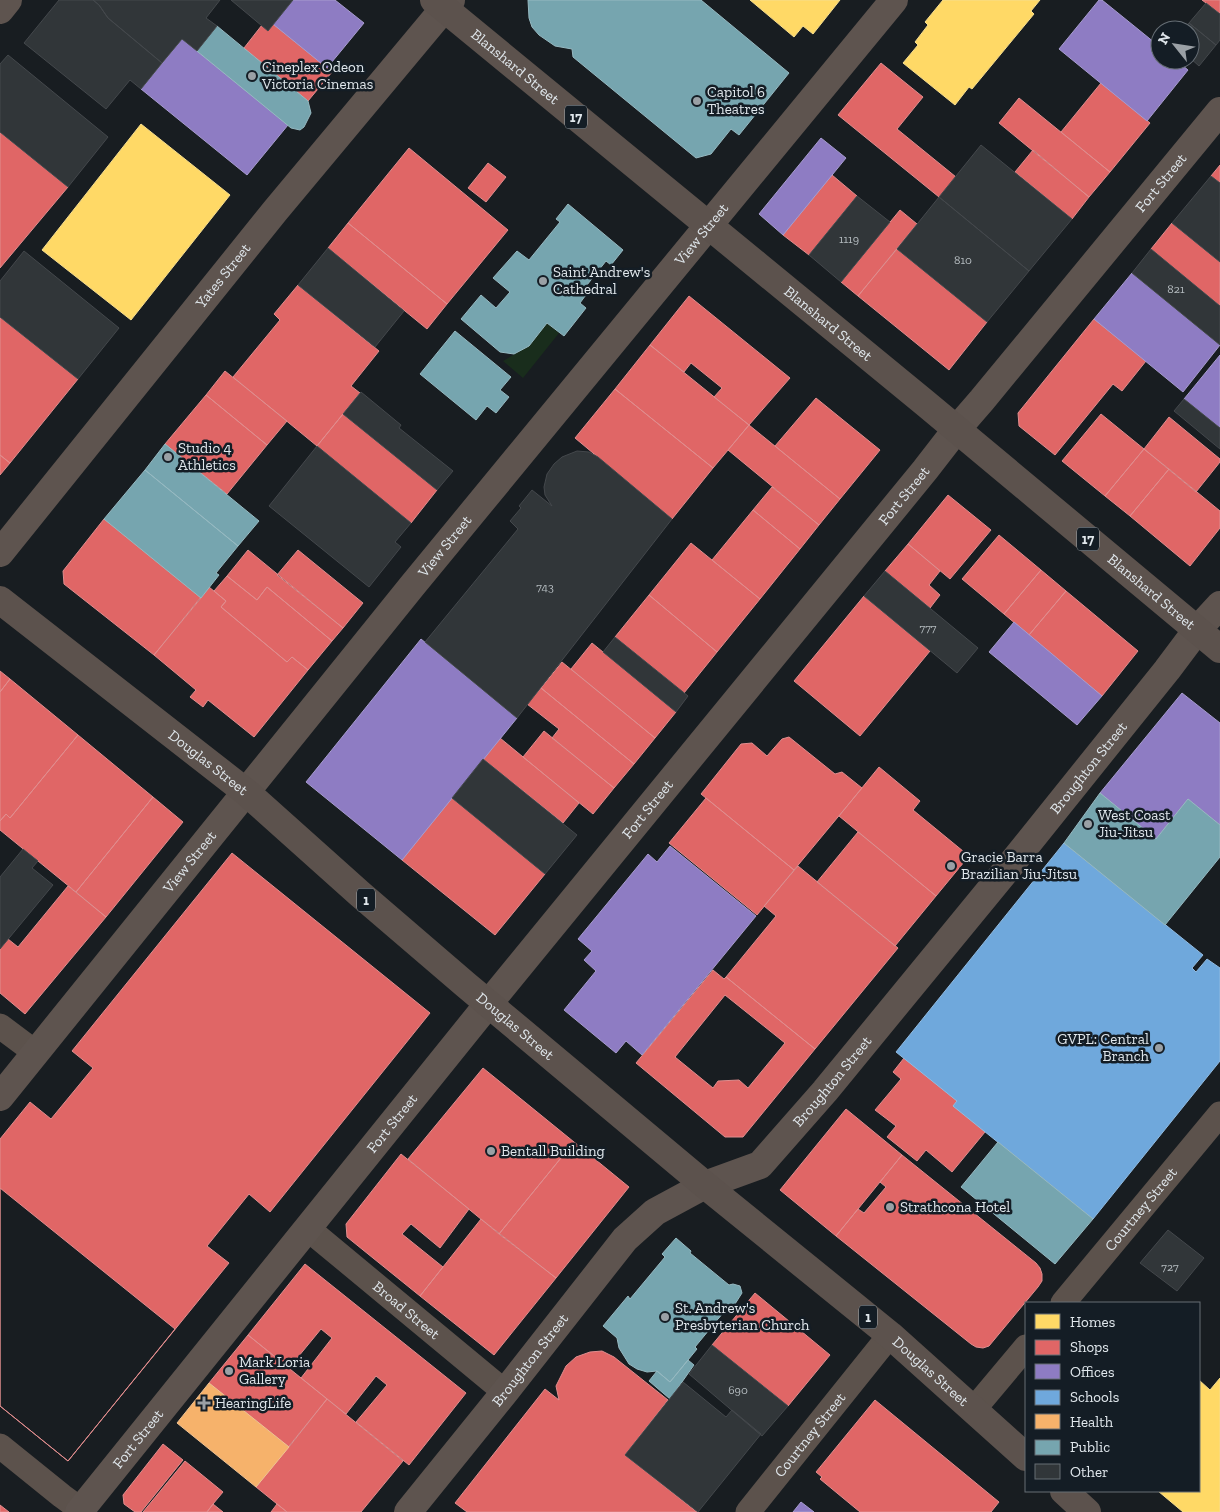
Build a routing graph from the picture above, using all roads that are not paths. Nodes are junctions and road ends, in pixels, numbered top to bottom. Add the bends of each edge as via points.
1 (8, 0) edge
2 (894, 0) edge
3 (443, 3) edge
4 (0, 10) edge
5 (1220, 112) edge
6 (708, 226) junction
7 (956, 430) junction
8 (0, 553) edge
9 (0, 600) edge
10 (1220, 605) edge
11 (1198, 630) junction
12 (1220, 649) edge
13 (246, 792) junction
14 (489, 1003) junction
15 (0, 1026) edge
16 (36, 1053) junction
17 (0, 1097) edge
18 (1220, 1114) edge
19 (705, 1185) junction
20 (308, 1228) junction
21 (1064, 1302) edge
22 (890, 1335) junction
23 (1025, 1348) edge
24 (505, 1392) junction
25 (974, 1409) junction
26 (0, 1446) edge
27 (1025, 1456) edge
28 (1065, 1492) edge
29 (81, 1511) edge
30 (412, 1511) edge
31 (748, 1512) edge
32 (1087, 1512) edge

1 - 4 street
2 - 6 street, View Street
3 - 6 main road, Blanshard Street / 17
3 - 8 street, Yates Street
5 - 7 street, Fort Street
6 - 7 main road, Blanshard Street / 17
6 - 13 street, View Street
7 - 11 main road, Blanshard Street / 17
7 - 14 street, Fort Street
9 - 13 main road, Douglas Street / 1
10 - 11 street, Broughton Street
11 - 12 main road, Blanshard Street / 17
11 - 19 street, Broughton Street via 1008,868 760,1165
13 - 14 main road, Douglas Street / 1
13 - 16 street, View Street
14 - 19 main road, Douglas Street / 1
14 - 20 street, Fort Street
15 - 16 street
16 - 17 street, View Street
18 - 21 street, Courtney Street
19 - 22 main road, Douglas Street / 1
19 - 24 street, Broughton Street via 655,1212 625,1239
20 - 24 street, Broad Street
20 - 29 street, Fort Street
22 - 25 main road, Douglas Street / 1
22 - 31 street, Courtney Street
23 - 25 street
24 - 30 street, Broughton Street
25 - 27 main road, Douglas Street / 1
26 - 29 street
28 - 32 main road

